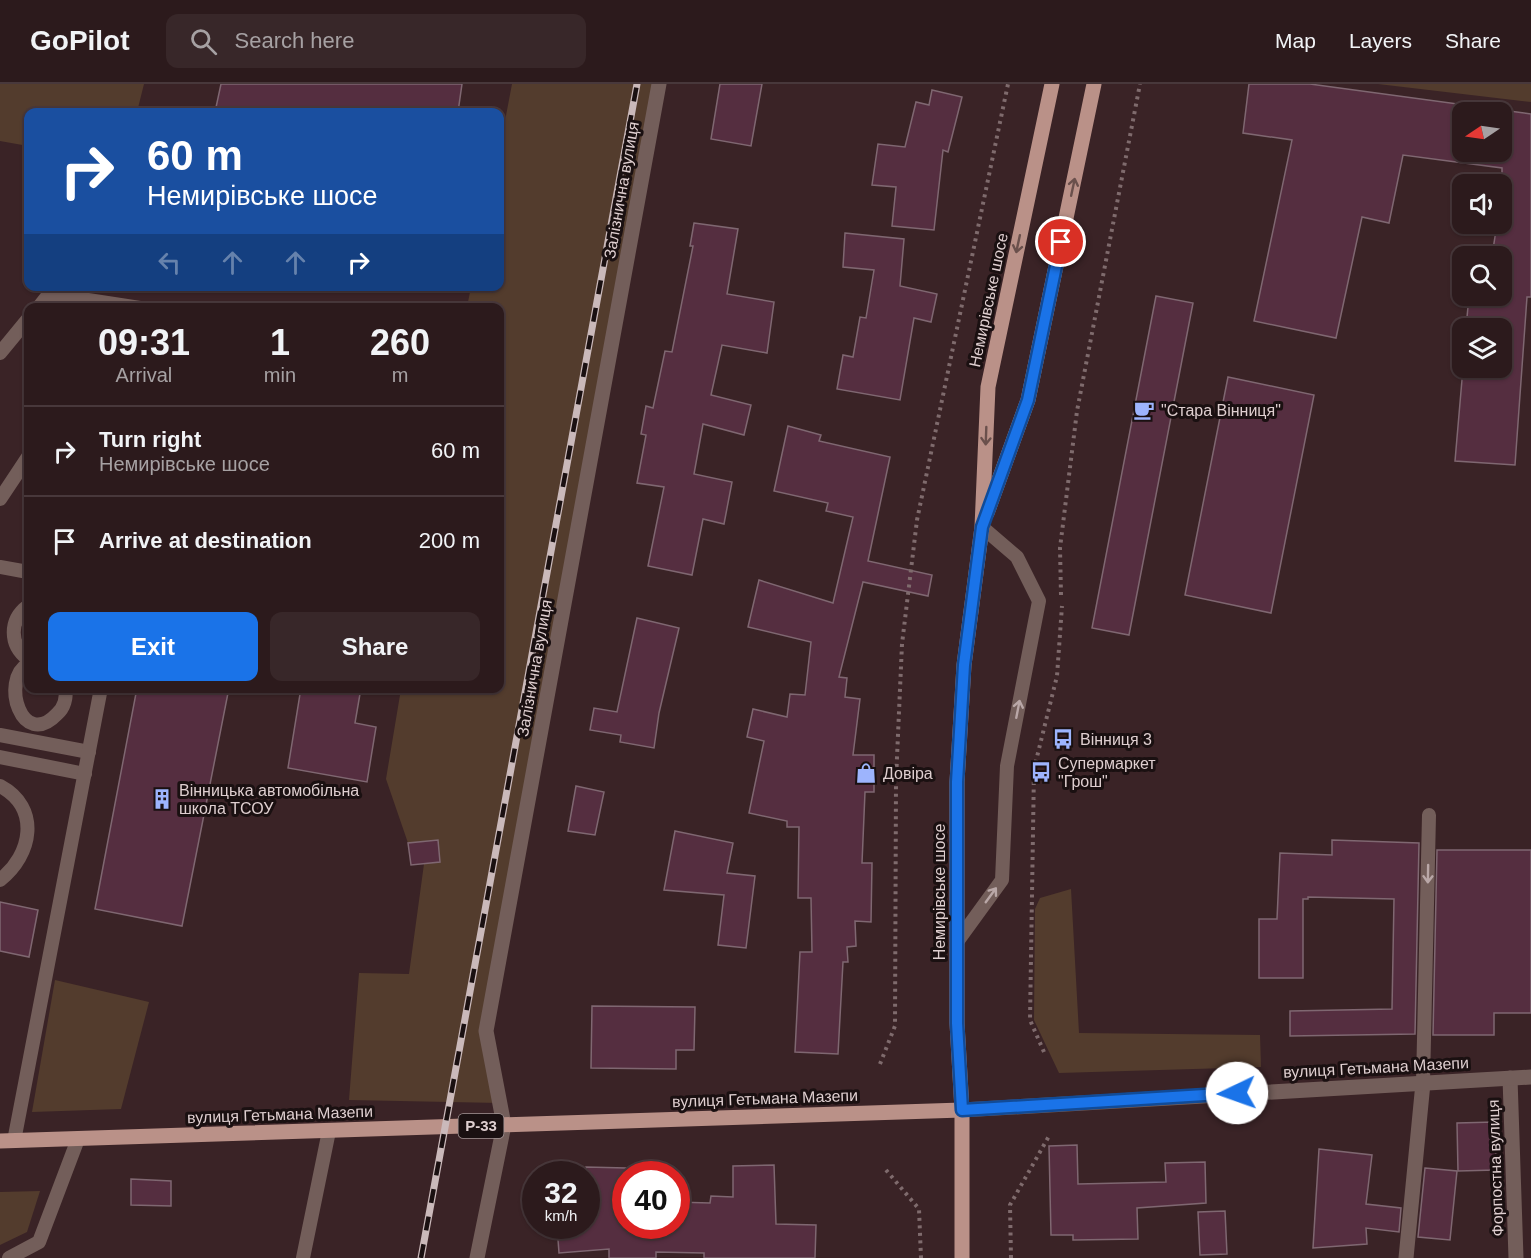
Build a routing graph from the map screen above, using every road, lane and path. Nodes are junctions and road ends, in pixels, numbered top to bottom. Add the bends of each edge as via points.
1 (659, 84) edge
2 (1008, 84) edge
3 (1052, 84) edge
4 (1094, 84) edge
5 (1140, 84) edge
6 (42, 303) edge
7 (108, 303) edge
8 (24, 324) edge
9 (0, 352) edge
10 (24, 463) edge
11 (0, 499) edge
12 (982, 527) junction
13 (0, 567) edge
14 (24, 571) edge
15 (24, 610) edge
16 (24, 655) edge
17 (24, 666) edge
18 (65, 693) edge
19 (100, 693) edge
20 (0, 735) edge
21 (89, 752) junction
22 (0, 758) edge
23 (85, 774) junction
24 (0, 786) edge
25 (1429, 815) dead end
26 (0, 880) edge
27 (957, 942) junction
28 (1044, 1052) dead end
29 (880, 1064) dead end
30 (1531, 1077) edge
31 (1510, 1078) junction
32 (1423, 1083) junction
33 (962, 1110) junction
34 (504, 1125) junction
35 (328, 1131) junction
36 (1049, 1136) dead end
37 (78, 1139) junction
38 (7, 1141) edge
39 (885, 1170) dead end
40 (9, 1258) edge
41 (303, 1258) edge
42 (477, 1258) edge
43 (921, 1258) edge
44 (962, 1258) edge
45 (1011, 1258) edge
46 (1406, 1258) edge
47 (1516, 1258) edge

1 - 34 street, Залізнична вулиця via 486,1031
2 - 29 path via 917,520 902,644 896,780 895,1026
3 -> 12 main road, Немирівське шосе via 988,387
12 -> 4 main road, Немирівське шосе via 1028,400
5 - 28 path via 1077,411 1060,548 1062,619 1057,676 1034,769 1030,1020
6 - 7 lane via 49,294
8 - 9 lane
10 - 11 lane
12 - 27 main road, Немирівське шосе via 964,665 957,782
27 -> 12 lane via 1002,880 1007,766 1039,601 1017,557
13 - 14 lane
15 - 16 lane via 13,628 17,647
17 - 18 lane via 14,672 5,689 8,708 23,722 33,724 52,719 64,703
19 - 21 lane
20 - 21 lane
21 - 23 lane
22 - 23 lane
23 - 38 lane
24 - 26 lane via 19,802 28,837 24,854
25 -> 32 lane
27 - 33 main road, Немирівське шосе
30 - 31 street, вулиця Гетьмана Мазепи
31 - 32 street, вулиця Гетьмана Мазепи
31 - 47 street, Форпостна вулиця
32 - 33 street, вулиця Гетьмана Мазепи
32 - 46 street
33 - 34 main road, вулиця Гетьмана Мазепи / Р-33
33 - 44 main road, Немирівське шосе
34 - 35 main road, вулиця Гетьмана Мазепи / Р-33
34 - 42 street, Залізнична вулиця
35 - 37 main road, вулиця Гетьмана Мазепи / Р-33
35 - 41 lane
36 - 45 path via 1010,1205
37 - 38 main road, вулиця Гетьмана Мазепи / Р-33
37 - 40 lane via 39,1242
39 - 43 path via 920,1209

